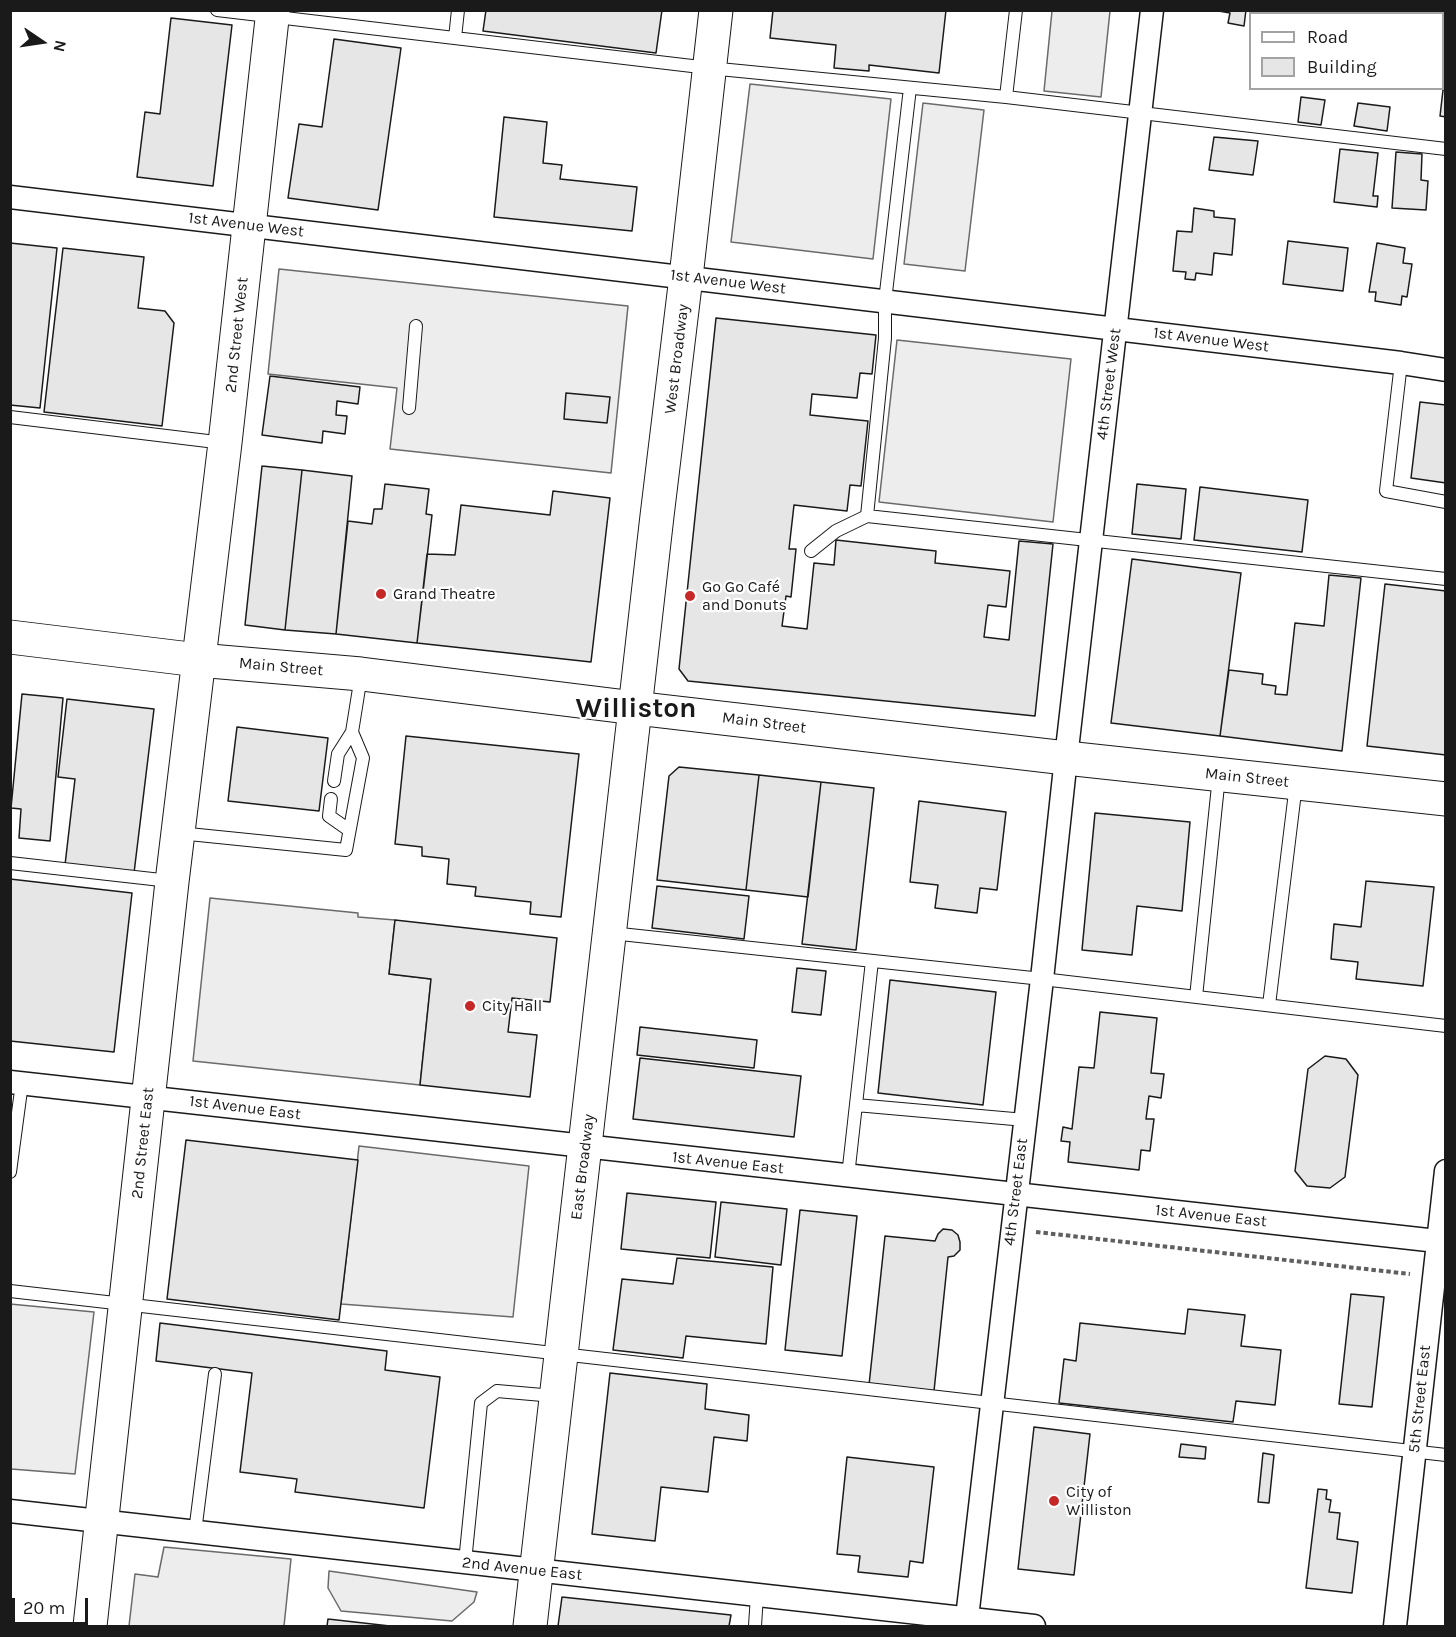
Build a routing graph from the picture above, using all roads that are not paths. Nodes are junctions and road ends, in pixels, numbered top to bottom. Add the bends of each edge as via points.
1 (217, 10) edge
2 (458, 10) edge
3 (716, 10) edge
4 (1016, 10) edge
5 (1152, 10) edge
6 (273, 14) edge
7 (455, 38) junction
8 (709, 68) junction
9 (910, 88) junction
10 (1006, 97) junction
11 (1140, 112) junction
12 (1446, 149) edge
13 (10, 197) edge
14 (249, 225) junction
15 (686, 277) junction
16 (885, 301) junction
17 (416, 326) dead end
18 (1115, 329) junction
19 (1401, 363) junction
20 (1446, 370) edge
21 (409, 408) dead end
22 (10, 417) edge
23 (225, 443) junction
24 (1446, 502) edge
25 (867, 516) junction
26 (1091, 540) junction
27 (811, 551) dead end
28 (1446, 579) edge
29 (10, 637) edge
30 (198, 660) junction
31 (361, 674) junction
32 (635, 708) junction
33 (352, 732) junction
34 (1066, 758) junction
35 (1219, 774) junction
36 (334, 781) dead end
37 (1296, 783) junction
38 (331, 799) dead end
39 (1446, 800) edge
40 (349, 830) junction
41 (177, 833) junction
42 (10, 863) edge
43 (172, 882) junction
44 (610, 933) junction
45 (872, 961) junction
46 (1042, 979) junction
47 (1196, 997) junction
48 (1269, 1005) junction
49 (1446, 1026) edge
50 (16, 1082) edge
51 (148, 1096) junction
52 (856, 1105) junction
53 (1025, 1119) junction
54 (585, 1147) junction
55 (1446, 1171) edge
56 (10, 1172) edge
57 (848, 1176) junction
58 (1016, 1195) junction
59 (1442, 1242) edge
60 (10, 1291) edge
61 (126, 1304) junction
62 (561, 1354) junction
63 (215, 1374) dead end
64 (556, 1396) junction
65 (991, 1404) junction
66 (1414, 1452) junction
67 (1446, 1455) edge
68 (10, 1511) edge
69 (102, 1522) junction
70 (195, 1532) junction
71 (465, 1562) junction
72 (536, 1570) junction
73 (757, 1595) junction
74 (966, 1623) edge
75 (90, 1626) edge
76 (530, 1626) edge
77 (755, 1626) edge
78 (1034, 1626) edge
79 (1395, 1626) edge

1 - 6 lane
2 - 7 lane
3 - 8 main road, West Broadway
4 - 10 lane
5 - 11 street, 4th Street West
6 - 7 lane
6 - 14 main road, 2nd Street West
7 - 8 lane
8 - 9 lane
8 - 15 main road, West Broadway
9 - 10 lane
9 - 16 lane
10 - 11 lane
11 - 12 lane
11 - 18 street, 4th Street West
13 - 14 street, 1st Avenue West
14 - 15 street, 1st Avenue West
14 - 23 main road, 2nd Street West
15 - 16 street, 1st Avenue West
15 - 32 main road, West Broadway
16 - 18 street, 1st Avenue West
16 - 25 lane via 885,338
17 - 21 lane
18 - 19 street, 1st Avenue West
18 - 26 street, 4th Street West
19 - 20 street, 1st Avenue West
19 - 24 lane via 1386,491
22 - 23 lane
23 - 30 main road, 2nd Street West
25 - 26 lane
25 - 27 lane via 836,531
26 - 28 lane
26 - 34 street, 4th Street West
29 - 30 main road, Main Street
30 - 31 main road, Main Street
30 - 41 main road, 2nd Street East
31 - 32 main road, Main Street
31 - 33 lane
32 - 34 main road, Main Street
32 - 44 main road, East Broadway
33 - 36 lane via 338,754
33 - 40 lane via 363,758
34 - 35 main road, Main Street
34 - 46 street, 4th Street East
35 - 37 main road, Main Street
35 - 47 lane
37 - 39 main road, Main Street
37 - 48 lane
38 - 40 lane via 329,816
40 - 41 lane via 346,850
41 - 43 main road, 2nd Street East
42 - 43 lane
43 - 51 main road, 2nd Street East
44 - 45 lane
44 - 54 main road, East Broadway
45 - 46 lane
45 - 52 lane
46 - 47 lane
46 - 53 street, 4th Street East
47 - 48 lane
48 - 49 lane
50 - 51 street, 1st Avenue East
50 - 56 lane
51 - 54 street, 1st Avenue East
51 - 61 main road, 2nd Street East
52 - 53 lane
52 - 57 lane
53 - 58 street, 4th Street East
54 - 57 street, 1st Avenue East
54 - 62 main road, East Broadway
55 - 59 street, 5th Street East
57 - 58 street, 1st Avenue East
58 - 59 street, 1st Avenue East
58 - 65 street, 4th Street East
59 - 66 street, 5th Street East via 1434,1276
60 - 61 lane
61 - 62 lane
61 - 69 main road, 2nd Street East
62 - 64 main road, East Broadway
62 - 65 lane
63 - 70 lane
64 - 71 lane via 497,1391 481,1403
64 - 72 main road, East Broadway
65 - 66 lane
65 - 74 street, 4th Street East
66 - 67 lane
66 - 79 street, 5th Street East
68 - 69 street, 2nd Avenue East
69 - 70 street, 2nd Avenue East
69 - 75 main road, 2nd Street East
70 - 71 street, 2nd Avenue East
71 - 72 street, 2nd Avenue East
72 - 73 street, 2nd Avenue East
72 - 76 main road, East Broadway
73 - 74 street, 2nd Avenue East
73 - 77 lane
74 - 78 street, 2nd Avenue East

